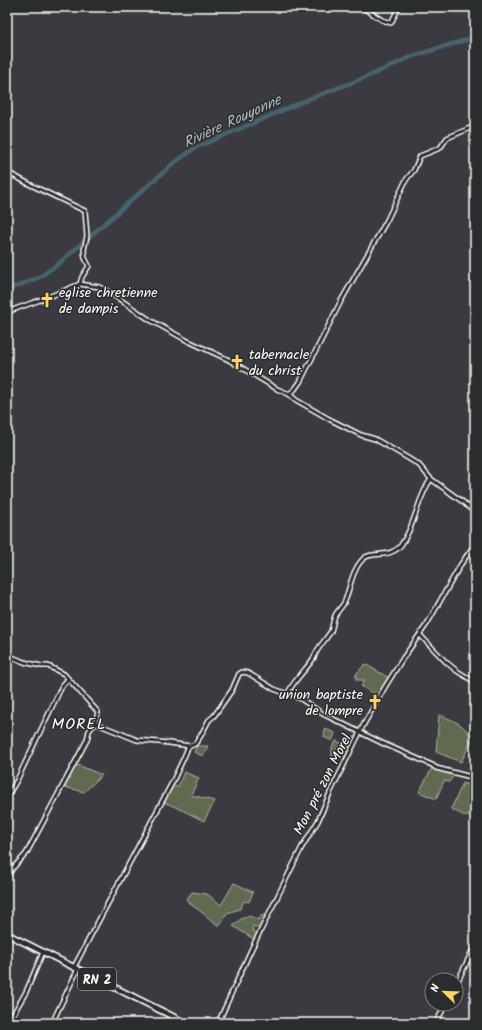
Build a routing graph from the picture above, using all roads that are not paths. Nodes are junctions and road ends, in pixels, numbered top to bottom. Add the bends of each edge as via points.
1 (362, 7) edge
2 (398, 7) edge
3 (475, 126) edge
4 (7, 172) edge
5 (80, 284) junction
6 (7, 312) edge
7 (289, 394) junction
8 (431, 479) junction
9 (475, 513) edge
10 (475, 544) edge
11 (420, 635) junction
12 (7, 655) edge
13 (68, 679) junction
14 (475, 682) edge
15 (288, 693) junction
16 (95, 724) junction
17 (360, 732) junction
18 (190, 746) junction
19 (475, 778) edge
20 (7, 797) edge
21 (7, 878) edge
22 (7, 934) edge
23 (475, 945) edge
24 (43, 952) junction
25 (76, 968) junction
26 (462, 972) edge
27 (442, 1012) edge
28 (8, 1023) edge
29 (52, 1023) edge
30 (186, 1023) edge
31 (218, 1023) edge
32 (436, 1023) edge

1 - 2 street via 391,23
3 - 7 street via 447,138 440,148 420,156 300,382
4 - 5 street via 85,211 87,236 84,250 89,266
5 - 6 street
5 - 7 street via 106,290 150,320
7 - 8 street via 309,408 361,435 375,439 406,457
8 - 9 street
8 - 15 street via 426,485 417,513 401,544 390,553 363,558 352,578 344,602 335,615 331,630
10 - 11 street, Mon pré zon Morel
11 - 14 street via 446,662
11 - 17 street, Mon pré zon Morel via 385,687
12 - 13 street via 24,662 48,666 64,674
13 - 16 street via 98,712
13 - 20 street via 62,686
15 - 17 street via 322,714
15 - 18 street via 274,689 242,672 200,737
16 - 18 street via 137,740
16 - 21 street via 89,730 87,740 26,854
17 - 19 street via 436,768
17 - 31 street, Mon pré zon Morel via 318,821 302,847 251,950
18 - 25 street
22 - 24 main road, RN 2
23 - 26 street
24 - 25 main road, RN 2
24 - 28 street via 26,992
25 - 29 street
25 - 30 main road, RN 2
27 - 32 street

